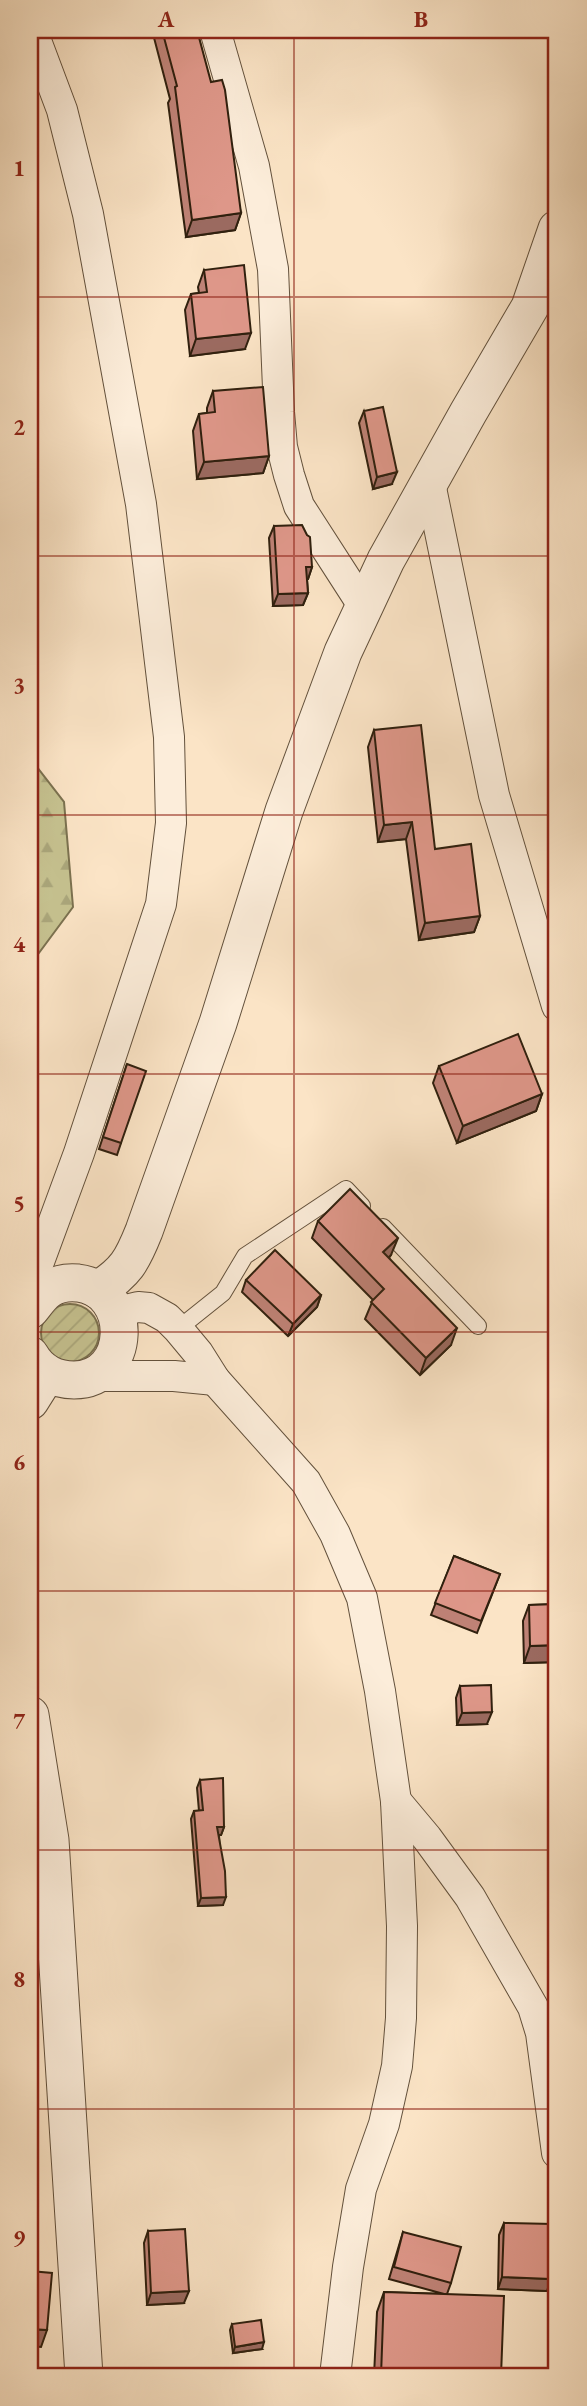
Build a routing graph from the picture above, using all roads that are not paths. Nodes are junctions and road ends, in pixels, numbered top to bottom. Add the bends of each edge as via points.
1 (32, 30) edge
2 (215, 30) edge
3 (557, 229) edge
4 (430, 483) junction
5 (364, 607) junction
6 (557, 1006) edge
7 (33, 1296) edge
8 (108, 1301) junction
9 (478, 1326) dead end
10 (178, 1329) junction
11 (36, 1376) edge
12 (93, 1376) junction
13 (215, 1380) junction
14 (30, 1715) edge
15 (396, 1801) junction
16 (557, 2152) edge
17 (84, 2376) edge
18 (335, 2376) edge

1 - 7 street via 62,110 88,214 141,504 169,737 171,823 161,904
2 - 5 street via 254,166 273,269 279,412 289,475 299,506
3 - 4 street via 530,307
4 - 5 street
4 - 6 street via 494,795
5 - 8 street via 284,811 218,1023 144,1231
7 - 8 street via 62,1283 84,1284
8 - 10 street via 149,1308
8 - 12 street via 120,1327 120,1342 114,1356
9 - 10 lane via 346,1189 245,1256 223,1293
10 - 13 street
11 - 12 street via 63,1380
12 - 13 street
13 - 15 street via 306,1482 362,1598
14 - 17 street via 50,1840
15 - 16 street via 470,1897 533,2007 541,2033
15 - 18 street via 402,1926 397,2066 384,2124 361,2189

